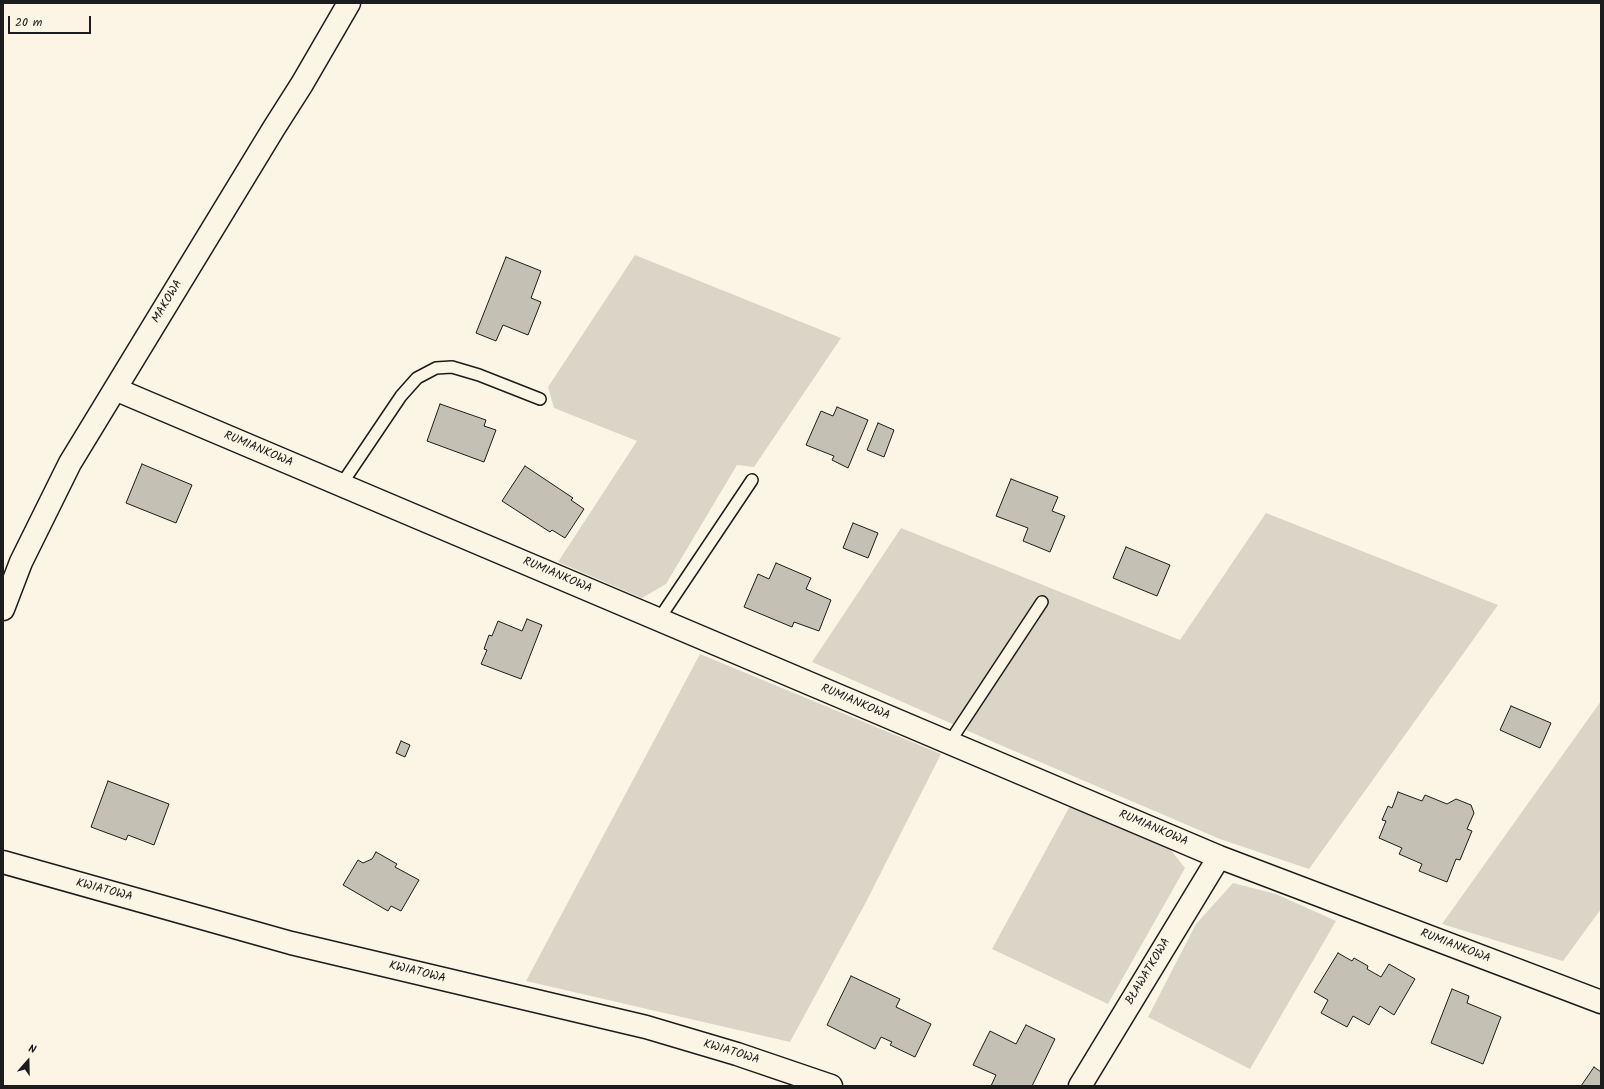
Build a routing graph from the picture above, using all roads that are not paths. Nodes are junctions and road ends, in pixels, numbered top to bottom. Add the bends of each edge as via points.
1 (349, 3) edge
2 (115, 389) junction
3 (540, 399) dead end
4 (752, 480) dead end
5 (341, 485) junction
6 (1042, 602) dead end
7 (3, 609) edge
8 (659, 619) junction
9 (950, 743) junction
10 (1219, 857) junction
11 (3, 862) edge
12 (1601, 1002) edge
13 (830, 1086) edge
14 (1080, 1086) edge

1 - 2 street, MAKOWA
2 - 5 street, RUMIANKOWA
2 - 7 street, MAKOWA via 70,463 21,562
3 - 5 lane via 479,375 452,367 436,368 417,378 401,396
4 - 8 lane
5 - 8 street, RUMIANKOWA
6 - 9 lane
8 - 9 street, RUMIANKOWA
9 - 10 street, RUMIANKOWA
10 - 12 street, RUMIANKOWA
10 - 14 street, BŁAWATKOWA
11 - 13 street, KWIATOWA via 290,943 646,1027 737,1054

